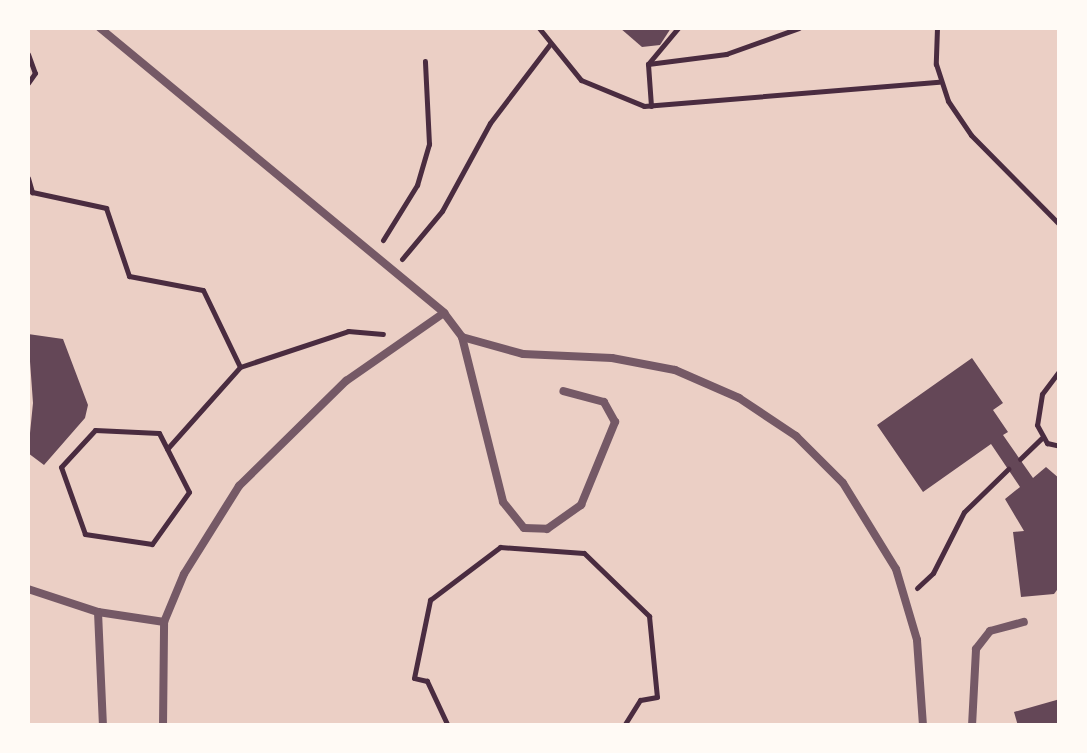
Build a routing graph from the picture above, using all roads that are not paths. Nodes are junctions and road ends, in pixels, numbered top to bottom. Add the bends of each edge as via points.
1 (100, 28) edge
2 (444, 314) junction
3 (462, 337) junction
4 (563, 391) dead end
5 (28, 589) edge
6 (98, 612) junction
7 (164, 622) junction
8 (1024, 622) dead end
9 (103, 726) edge
10 (163, 726) edge
11 (923, 726) edge
12 (972, 726) edge

1 - 2 lane
2 - 3 lane
2 - 7 lane via 304,417 238,486 184,574
3 - 4 lane via 503,502 524,528 547,529 581,506 615,422 604,402
3 - 11 lane via 522,354 640,362 739,398 796,436 843,483 881,539 905,594 922,676
5 - 6 lane
6 - 7 lane
6 - 9 lane
7 - 10 lane
8 - 12 lane via 990,632 976,649

